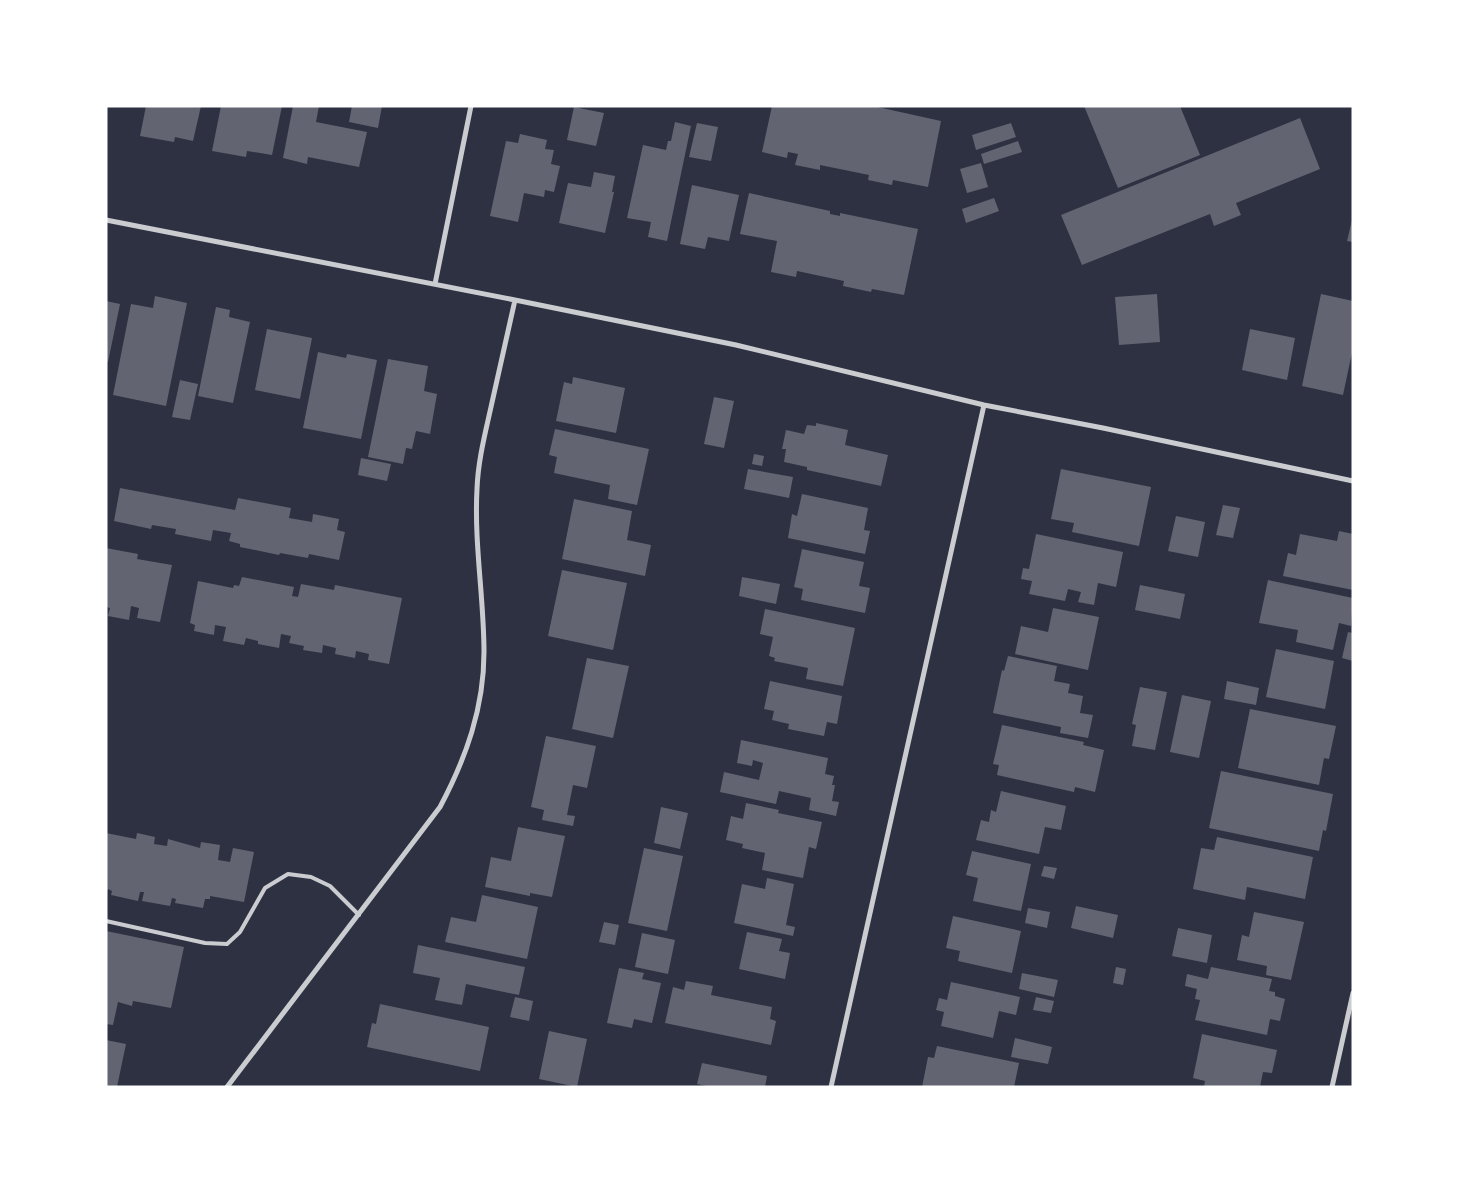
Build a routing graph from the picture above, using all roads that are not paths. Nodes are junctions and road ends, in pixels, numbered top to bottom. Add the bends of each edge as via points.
1 (471, 106) edge
2 (106, 220) edge
3 (435, 284) junction
4 (515, 300) junction
5 (984, 405) junction
6 (1353, 481) edge
7 (359, 915) junction
8 (106, 921) edge
9 (1353, 993) edge
10 (227, 1087) edge
11 (830, 1087) edge
12 (1332, 1087) edge

1 - 3 street
2 - 3 street
3 - 4 street
4 - 5 street via 736,346
4 - 7 street via 479,461 476,516 484,652 482,685 468,748 440,807
5 - 6 street
5 - 11 street
7 - 8 lane via 330,886 311,877 288,874 265,888 240,932 227,944 206,943
7 - 10 street
9 - 12 street

